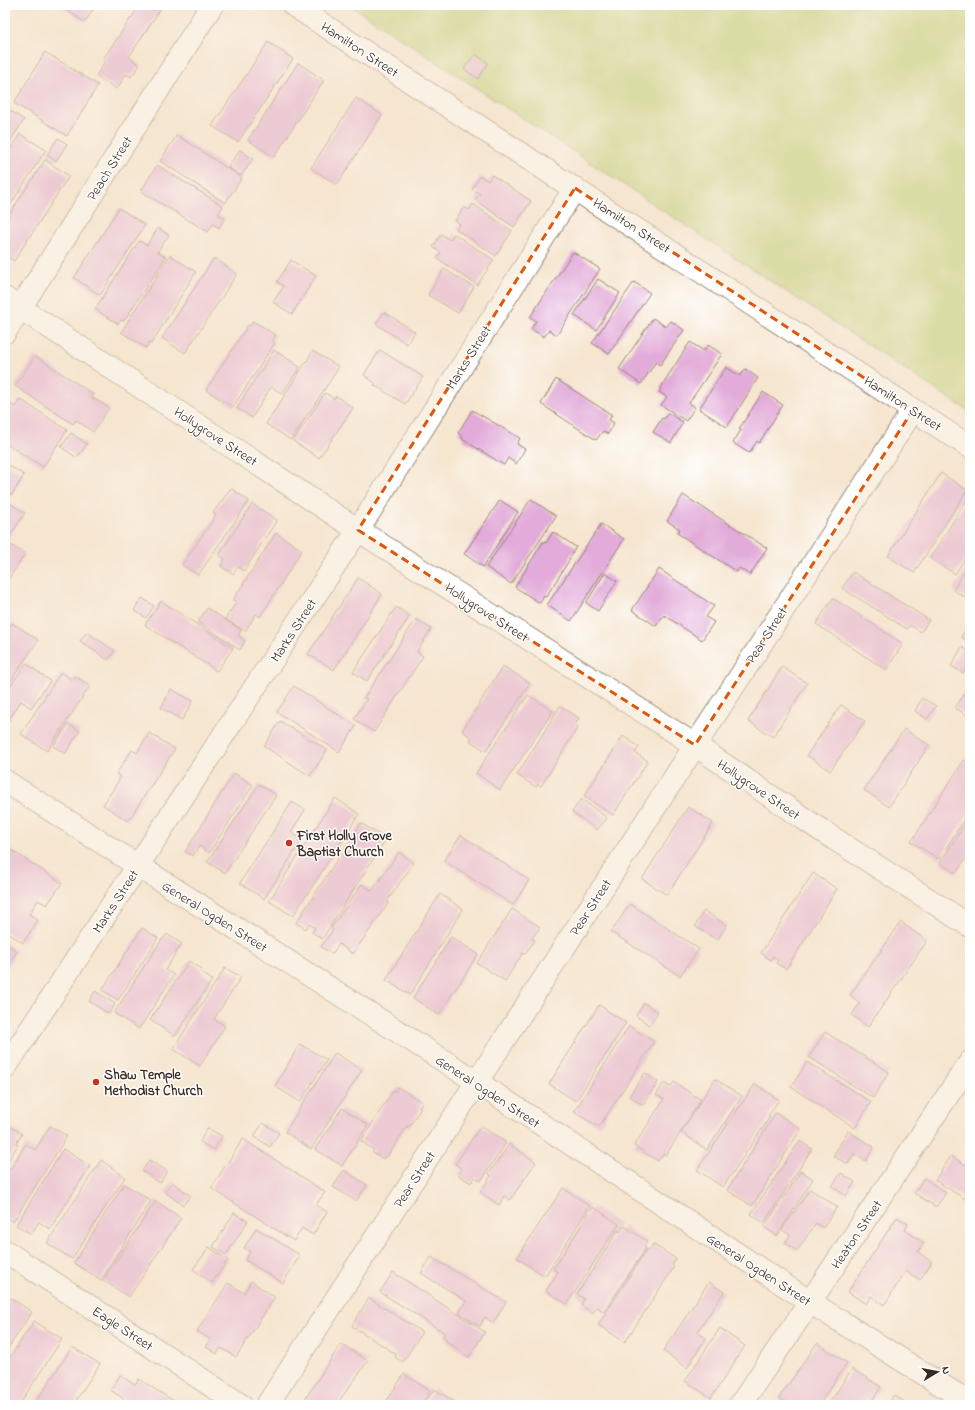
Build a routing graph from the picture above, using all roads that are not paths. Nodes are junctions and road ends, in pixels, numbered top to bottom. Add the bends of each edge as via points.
1 (212, 5) edge
2 (293, 5) edge
3 (575, 188) junction
4 (13, 303) edge
5 (5, 332) edge
6 (913, 410) junction
7 (970, 447) edge
8 (358, 530) junction
9 (695, 745) junction
10 (5, 781) edge
11 (137, 867) junction
12 (970, 926) edge
13 (970, 1062) edge
14 (5, 1068) edge
15 (477, 1082) junction
16 (5, 1251) edge
17 (810, 1302) junction
18 (970, 1403) edge
19 (240, 1405) edge
20 (267, 1405) edge
21 (740, 1405) edge

1 - 4 street, Peach Street
2 - 3 street, Hamilton Street
3 - 6 street, Hamilton Street
3 - 8 street, Marks Street
4 - 5 street, Peach Street
4 - 8 street, Hollygrove Street
6 - 7 street, Hamilton Street
6 - 9 street, Pear Street
8 - 9 street, Hollygrove Street
8 - 11 street, Marks Street
9 - 12 street, Hollygrove Street via 822,831
9 - 15 street, Pear Street
10 - 11 street, General Ogden Street
11 - 14 street, Marks Street
11 - 15 street, General Ogden Street
13 - 17 street, Heaton Street
15 - 17 street, General Ogden Street
15 - 20 street, Pear Street
16 - 19 street, Eagle Street
17 - 18 street, General Ogden Street
17 - 21 street, Heaton Street

